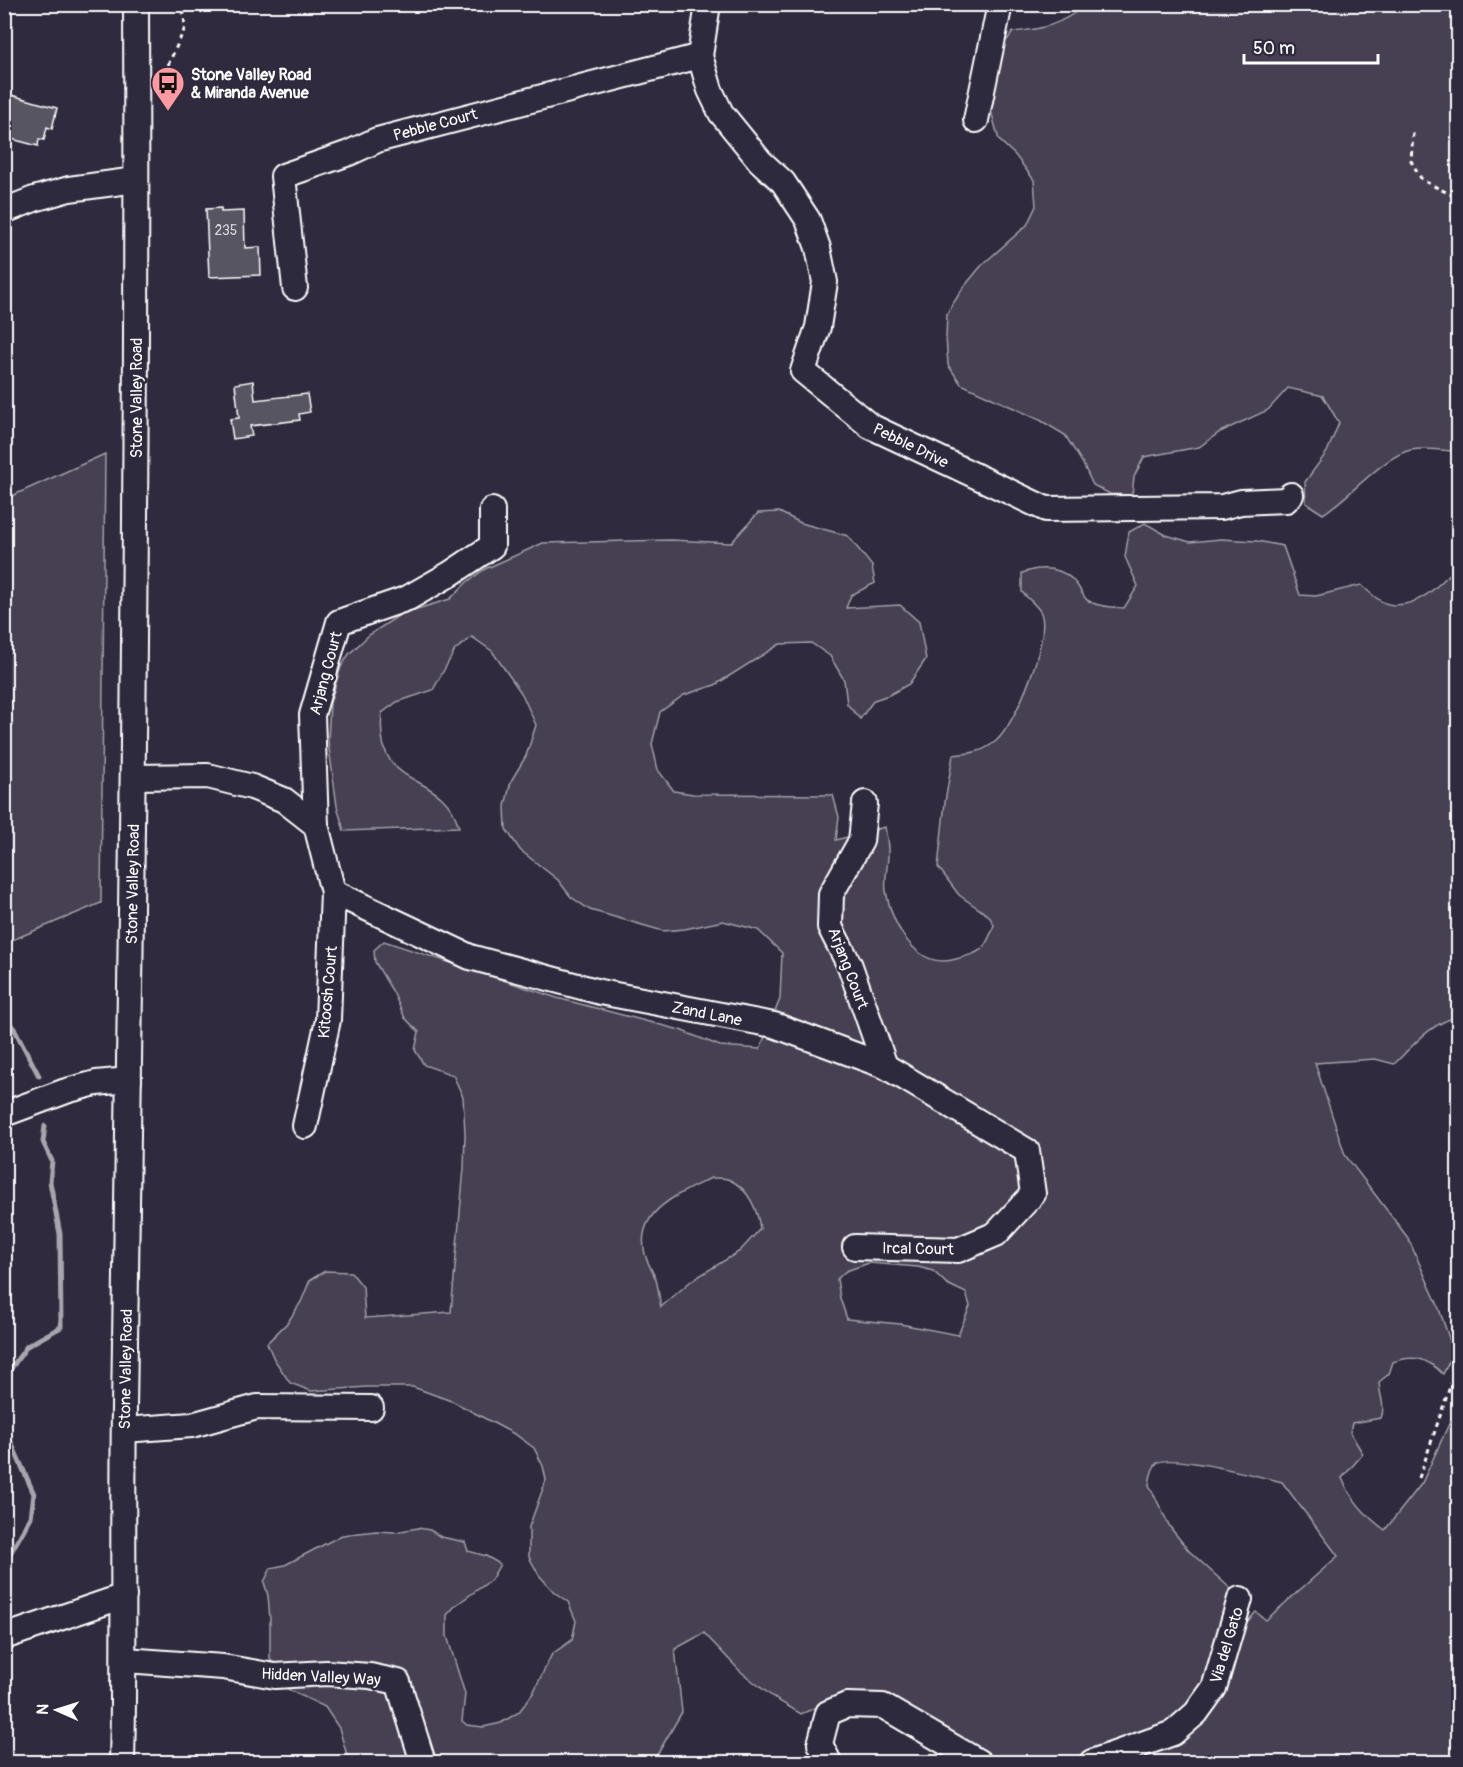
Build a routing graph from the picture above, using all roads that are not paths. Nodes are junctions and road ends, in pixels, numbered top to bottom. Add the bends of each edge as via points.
1 (136, 4) edge
2 (708, 4) edge
3 (1000, 4) edge
4 (700, 56) junction
5 (976, 120) dead end
6 (136, 180) junction
7 (4, 211) edge
8 (295, 288) dead end
9 (1291, 495) dead end
10 (492, 510) dead end
11 (133, 777) junction
12 (865, 803) dead end
13 (316, 825) junction
14 (333, 892) junction
15 (885, 1066) junction
16 (129, 1080) junction
17 (4, 1114) edge
18 (305, 1126) dead end
19 (1033, 1194) joint
20 (855, 1247) dead end
21 (371, 1408) dead end
22 (124, 1430) junction
23 (124, 1596) junction
24 (1240, 1599) dead end
25 (4, 1637) edge
26 (124, 1660) junction
27 (122, 1762) edge
28 (423, 1762) edge
29 (829, 1762) edge
30 (980, 1762) edge
31 (1092, 1762) edge

1 - 6 street, Stone Valley Road
2 - 4 street, Pebble Drive
3 - 5 street
4 - 8 street, Pebble Court via 377,140 283,176
4 - 9 street, Pebble Drive via 721,113 760,161 783,182 808,220 818,248 825,282 818,327 802,371 870,426 1046,509 1222,507 1286,500
6 - 7 street via 69,189
6 - 11 street, Stone Valley Road
10 - 13 street, Arjang Court via 492,546 408,598 339,622 312,715
11 - 13 street via 208,776 252,787 284,800
11 - 16 street, Stone Valley Road
12 - 15 street, Arjang Court via 861,841 831,894 830,927 850,966
13 - 14 street, Kitoosh Court
14 - 15 street, Zand Lane via 471,957 600,992 774,1025
14 - 18 street, Kitoosh Court via 328,1020
15 - 19 street, Zand Lane via 1027,1151
16 - 17 street via 66,1091
16 - 22 street, Stone Valley Road
19 - 20 street, Ircal Court via 996,1234 958,1250
21 - 22 street via 257,1407 192,1425
22 - 23 street, Stone Valley Road
23 - 25 street
23 - 26 street, Stone Valley Road
24 - 31 street, Via del Gato via 1214,1688 1196,1713 1173,1733
26 - 27 street, Stone Valley Road
26 - 28 street, Hidden Valley Way via 222,1667 275,1676 326,1673 398,1682
29 - 30 street via 820,1744 828,1713 847,1705 883,1706

